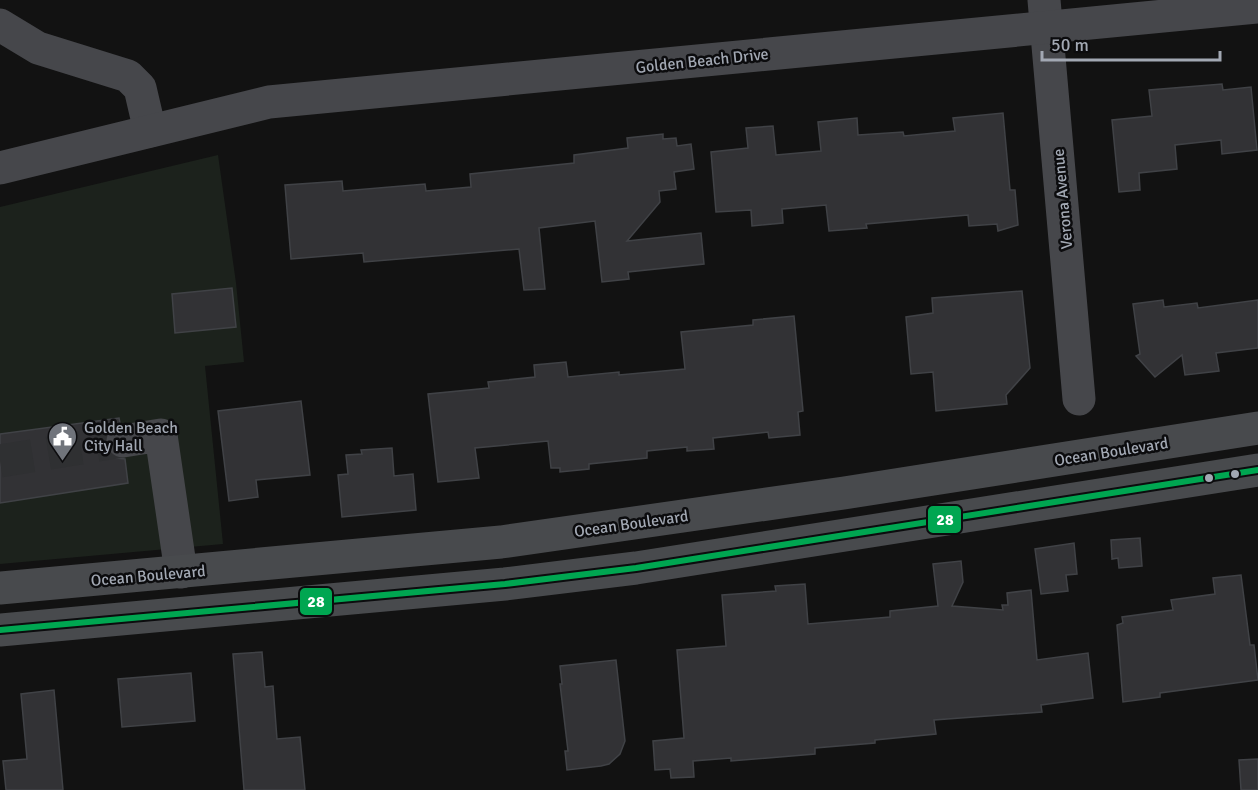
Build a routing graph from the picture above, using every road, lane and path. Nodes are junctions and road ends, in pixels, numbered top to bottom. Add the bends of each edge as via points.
1 (1258, 7) edge
2 (1045, 13) edge
3 (0, 25) edge
4 (150, 131) junction
5 (0, 168) edge
6 (1079, 399) dead end
7 (1258, 428) edge
8 (123, 441) tunnel mouth
9 (1083, 455) junction
10 (1258, 470) edge
11 (1089, 496) junction
12 (181, 572) junction
13 (0, 588) edge
14 (0, 630) edge

1 - 2 street, Golden Beach Drive
2 - 4 street, Golden Beach Drive via 269,102
2 - 6 street, Verona Avenue
3 - 4 street via 38,48 128,76 140,88
4 - 5 street, Golden Beach Drive
7 - 9 main road, Ocean Boulevard
8 - 12 street via 160,435
9 - 11 main road
9 - 12 main road, Ocean Boulevard via 501,542
10 - 11 main road
11 - 14 main road via 541,580
12 - 13 main road, Ocean Boulevard

